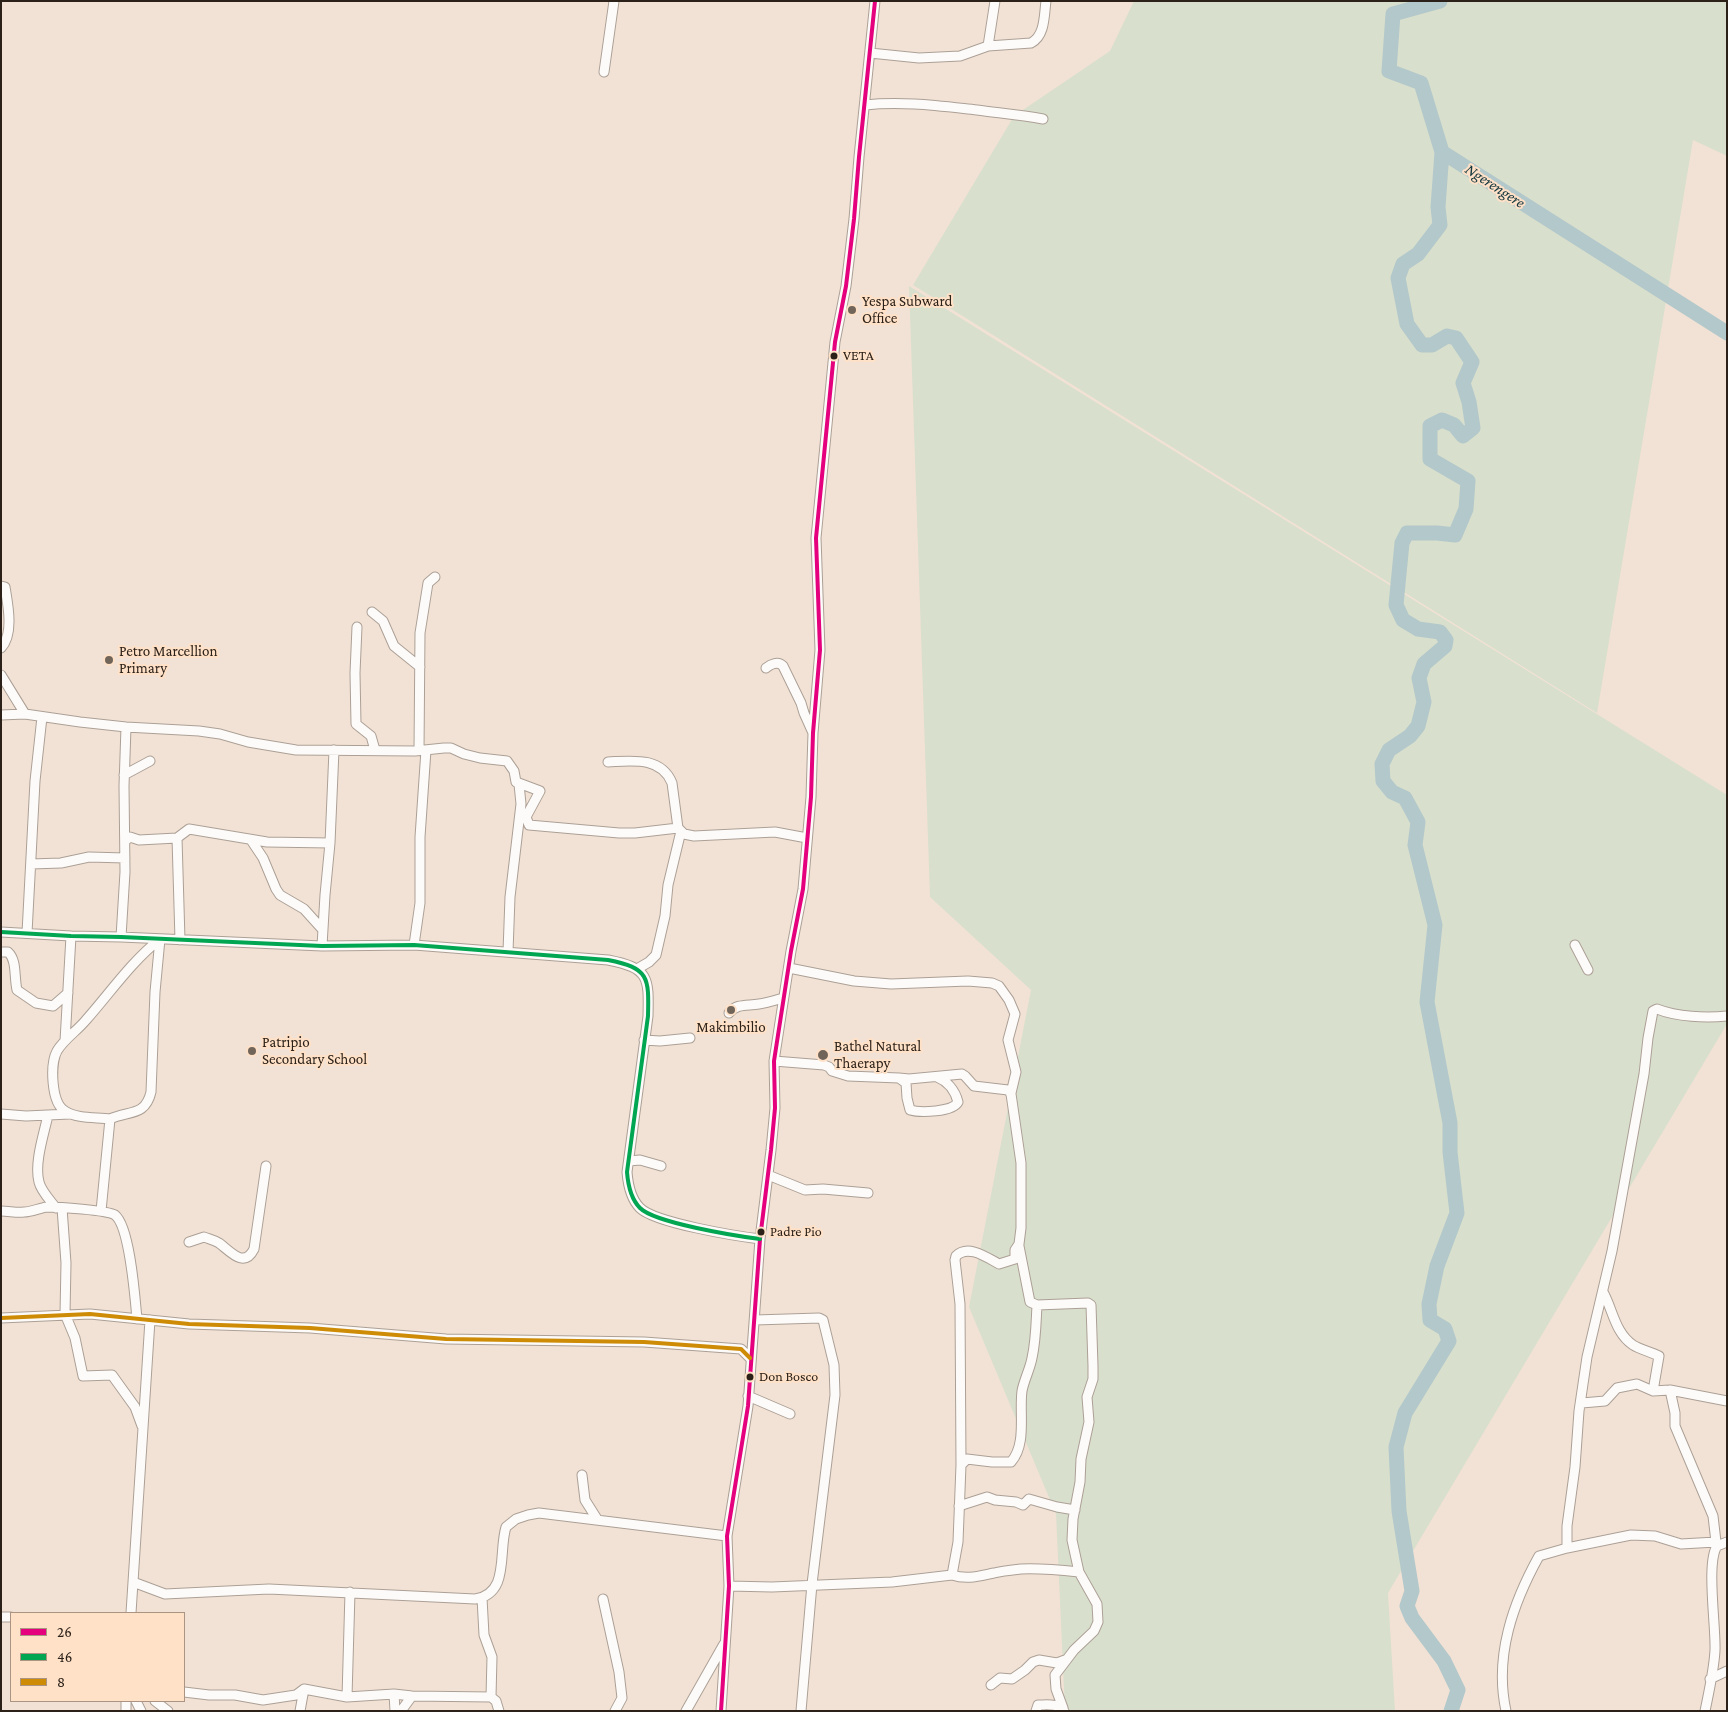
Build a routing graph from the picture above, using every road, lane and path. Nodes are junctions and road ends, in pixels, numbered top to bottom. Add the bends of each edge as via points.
1 (614, 1) edge
2 (875, 1) edge
3 (995, 1) edge
4 (1046, 1) edge
5 (988, 46) junction
6 (870, 53) junction
7 (604, 72) dead end
8 (865, 104) junction
9 (1043, 119) dead end
10 (435, 577) dead end
11 (1, 586) edge
12 (372, 612) dead end
13 (357, 627) dead end
14 (1, 648) edge
15 (420, 668) junction
16 (766, 668) dead end
17 (1, 675) edge
18 (25, 714) junction
19 (1, 715) edge
20 (42, 717) junction
21 (126, 727) junction
22 (813, 733) junction
23 (334, 750) junction
24 (375, 750) junction
25 (422, 750) junction
26 (150, 761) dead end
27 (608, 762) dead end
28 (124, 775) junction
29 (516, 782) junction
30 (679, 829) junction
31 (177, 838) junction
32 (807, 838) junction
33 (251, 840) junction
34 (125, 841) junction
35 (330, 843) junction
36 (125, 858) junction
37 (30, 864) junction
38 (323, 930) junction
39 (27, 933) junction
40 (3, 934) edge
41 (72, 936) junction
42 (121, 937) junction
43 (160, 938) junction
44 (180, 940) junction
45 (414, 945) junction
46 (1575, 945) dead end
47 (322, 946) junction
48 (1, 952) edge
49 (508, 952) junction
50 (789, 968) junction
51 (638, 969) junction
52 (1588, 970) dead end
53 (68, 993) junction
54 (783, 998) junction
55 (729, 1013) dead end
56 (1727, 1016) edge
57 (690, 1038) dead end
58 (644, 1040) junction
59 (65, 1041) junction
60 (774, 1061) junction
61 (936, 1077) junction
62 (899, 1078) junction
63 (1011, 1093) junction
64 (1, 1114) edge
65 (70, 1114) junction
66 (48, 1115) junction
67 (110, 1119) junction
68 (628, 1161) junction
69 (266, 1166) dead end
70 (661, 1166) dead end
71 (768, 1175) junction
72 (868, 1193) dead end
73 (59, 1208) junction
74 (1, 1211) edge
75 (101, 1211) junction
76 (760, 1239) junction
77 (189, 1242) dead end
78 (1019, 1246) junction
79 (1603, 1292) junction
80 (1037, 1305) junction
81 (65, 1314) junction
82 (1, 1318) edge
83 (137, 1319) junction
84 (150, 1320) junction
85 (755, 1320) junction
86 (750, 1358) junction
87 (1670, 1390) junction
88 (1653, 1391) junction
89 (748, 1396) junction
90 (1727, 1401) edge
91 (1582, 1402) junction
92 (790, 1414) dead end
93 (143, 1429) junction
94 (961, 1465) junction
95 (582, 1475) dead end
96 (959, 1506) junction
97 (1075, 1510) junction
98 (597, 1520) junction
99 (727, 1536) junction
100 (1721, 1543) edge
101 (1567, 1548) junction
102 (1079, 1572) junction
103 (952, 1575) junction
104 (133, 1582) junction
105 (812, 1584) junction
106 (729, 1586) junction
107 (350, 1592) junction
108 (482, 1598) junction
109 (603, 1599) dead end
110 (132, 1612) edge
111 (725, 1642) junction
112 (1065, 1660) junction
113 (1727, 1671) edge
114 (1710, 1679) junction
115 (991, 1686) dead end
116 (304, 1689) junction
117 (185, 1692) edge
118 (394, 1694) junction
119 (412, 1696) junction
120 (347, 1697) junction
121 (491, 1697) junction
122 (622, 1698) junction
123 (156, 1702) edge
124 (1064, 1710) edge
125 (168, 1711) edge
126 (300, 1711) edge
127 (395, 1711) edge
128 (401, 1711) edge
129 (499, 1711) edge
130 (615, 1711) edge
131 (624, 1711) edge
132 (686, 1711) edge
133 (721, 1711) edge
134 (801, 1711) edge
135 (1036, 1711) edge
136 (1506, 1711) edge
137 (1705, 1711) edge

1 - 7 street
2 - 6 street
3 - 5 street
4 - 5 street via 1041,32 1036,40
5 - 6 street via 960,56 919,58
6 - 8 street
8 - 9 street via 926,103
8 - 22 street via 846,286 835,342 816,538 820,650
10 - 15 street via 428,583 420,633
11 - 14 street via 5,587 10,614 6,643
12 - 15 street via 383,620 394,646
13 - 24 street via 356,724 371,736
15 - 25 street
16 - 22 street via 778,663 783,666
17 - 18 street
18 - 19 street
18 - 20 street
20 - 21 street
20 - 37 street
21 - 23 street via 199,731 289,749
21 - 28 street
22 - 32 street
23 - 24 street
23 - 35 street
24 - 25 street
25 - 29 street via 451,748 480,758 507,761
25 - 45 street via 420,903
26 - 28 street
27 - 30 street via 641,760 670,776
28 - 34 street
29 - 30 street via 540,791 526,818 529,826 619,833
29 - 49 street via 521,804 510,897
30 - 32 street via 694,836 775,832
30 - 51 street via 656,955
31 - 33 street via 189,829
31 - 34 street via 139,840 130,837
31 - 44 street
32 - 50 street via 803,889
33 - 35 street
33 - 38 street via 280,895 304,909
34 - 36 street
35 - 38 street
36 - 37 street via 86,857 61,863
36 - 42 street
37 - 39 street
38 - 47 street
39 - 40 street
39 - 41 street
41 - 42 street
41 - 53 street
42 - 43 street
43 - 44 street
43 - 59 street via 134,962
43 - 67 street via 150,1098 140,1110
44 - 47 street
45 - 47 street
45 - 49 street
46 - 52 street
48 - 53 street via 8,952 13,958 17,990 36,1004 53,1006
49 - 51 street via 608,960
50 - 54 street
50 - 63 street via 854,981 891,984 968,981 998,986 1015,1014 1008,1036 1016,1072
51 - 58 street via 646,978 648,990
53 - 59 street
54 - 55 street via 741,1005
54 - 60 street
56 - 79 street via 1714,1018 1653,1011
57 - 58 street
58 - 68 street
59 - 65 street via 54,1057 53,1079 59,1104
60 - 62 street via 824,1065 832,1072 848,1076
60 - 71 street via 775,1108
61 - 62 street
61 - 62 street via 946,1081 956,1095 958,1102 954,1107 925,1112 910,1110 906,1082
61 - 63 street via 962,1074 974,1086
63 - 78 street via 1021,1163
64 - 66 street
65 - 66 street
65 - 67 street
66 - 73 street via 39,1153 38,1179 42,1189
67 - 75 street
68 - 70 street via 640,1160
68 - 76 street via 631,1193 645,1212 691,1226
69 - 77 street via 251,1255 243,1259 237,1257 204,1237
71 - 72 street via 805,1190
71 - 76 street
73 - 74 street
73 - 75 street
73 - 81 street via 66,1263
75 - 83 street via 116,1216 124,1231
76 - 85 street
78 - 80 street via 1028,1300
78 - 94 street via 1015,1259 999,1264 977,1252 962,1252 956,1256 960,1304
79 - 88 street via 1623,1338 1635,1347 1658,1356
79 - 91 street via 1587,1357
80 - 94 street via 1036,1337 1029,1374 1022,1391 1016,1457 1011,1462 967,1459
80 - 97 street via 1090,1305 1093,1366 1093,1379 1087,1396 1090,1422 1081,1459
81 - 82 street
81 - 83 street
81 - 93 street via 75,1338 83,1376 112,1374 135,1408
83 - 84 street
84 - 86 street via 231,1327 310,1328 454,1340 698,1345 741,1349
84 - 93 street
85 - 86 street
85 - 105 street via 823,1320 833,1359 835,1395
86 - 89 street
87 - 88 street
87 - 90 street
87 - 100 street via 1676,1426
88 - 91 street via 1637,1384 1616,1388 1605,1401
89 - 92 street
89 - 99 street
91 - 101 street
93 - 104 street
94 - 96 street
95 - 98 street via 585,1500
96 - 97 street via 987,1497 1023,1504 1029,1499
96 - 103 street via 958,1542
97 - 102 street via 1072,1540
98 - 99 street
98 - 108 street via 539,1514 516,1519 504,1533 496,1587
99 - 106 street
100 - 101 street via 1681,1544 1655,1536 1631,1535
100 - 114 street via 1713,1553 1715,1652
101 - 136 street via 1539,1556 1506,1632 1501,1686
102 - 103 street via 1054,1568 994,1572 980,1577
102 - 112 street via 1097,1604 1098,1622
103 - 105 street via 892,1582
104 - 107 street via 165,1594 269,1589
104 - 110 street
105 - 106 street
105 - 134 street
106 - 111 street
107 - 108 street via 462,1600
107 - 120 street
108 - 121 street via 484,1635 492,1657
109 - 122 street
111 - 132 street
111 - 133 street
112 - 115 street via 1057,1663 1038,1660 1012,1679 1000,1678
112 - 124 street via 1054,1678
113 - 114 street
114 - 137 street
116 - 117 street via 296,1695 263,1700 235,1694
116 - 120 street
116 - 126 street
118 - 119 street
118 - 120 street
118 - 127 street
119 - 121 street
119 - 128 street
121 - 129 street
122 - 130 street
122 - 131 street
123 - 125 street
124 - 135 street via 1056,1705 1038,1706

